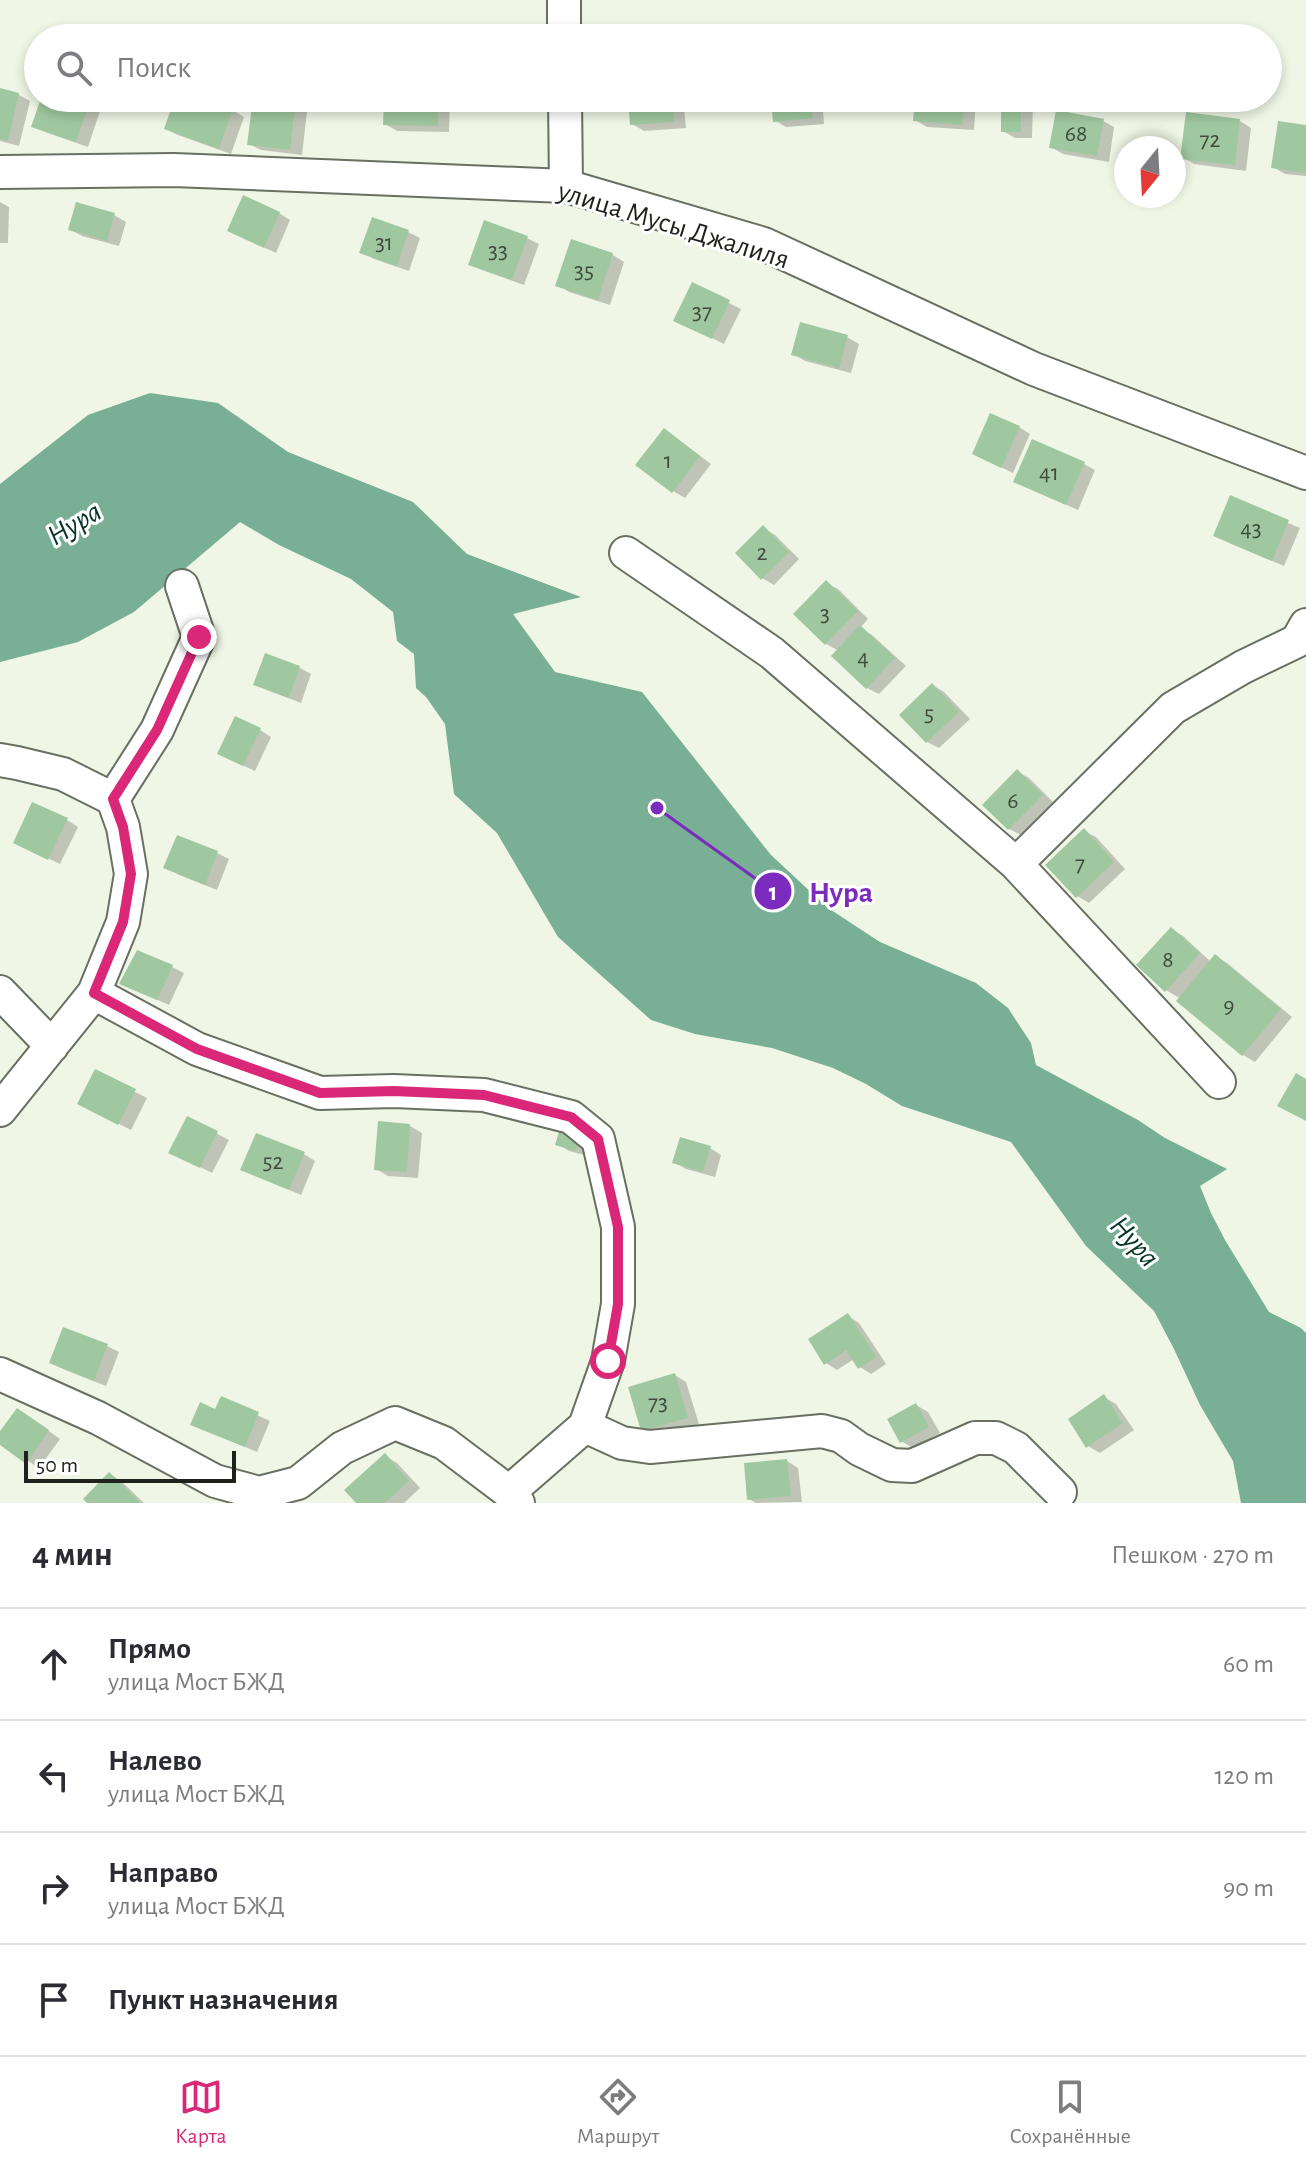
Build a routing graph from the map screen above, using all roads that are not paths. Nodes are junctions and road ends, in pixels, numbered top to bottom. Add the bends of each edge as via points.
1 (564, 0) edge
2 (564, 24) edge
3 (565, 112) edge
4 (0, 172) edge
5 (566, 186) junction
6 (1306, 473) edge
7 (626, 553) dead end
8 (182, 586) dead end
9 (1306, 625) edge
10 (0, 760) edge
11 (113, 799) junction
12 (1016, 864) junction
13 (0, 992) edge
14 (94, 993) junction
15 (52, 1046) junction
16 (1219, 1082) dead end
17 (0, 1110) edge
18 (0, 1374) edge
19 (585, 1426) junction
20 (1060, 1492) dead end
21 (514, 1498) edge

1 - 2 street
3 - 5 street
4 - 5 street, улица Мусы Джалиля via 174,170
5 - 6 street, улица Мусы Джалиля via 764,244 1034,369
7 - 12 street via 772,653
8 - 11 street via 199,637 157,730
9 - 12 street via 1297,641 1173,708
10 - 11 street via 63,774
11 - 14 street via 131,874 123,922
12 - 16 street
13 - 15 street
14 - 15 street
14 - 19 street via 197,1049 320,1093 484,1095 571,1117 598,1139 618,1227 618,1304 608,1361
15 - 17 street
18 - 21 street via 98,1418 215,1481 259,1493 298,1483 342,1448 395,1423 444,1443
19 - 20 street via 622,1443 650,1447 822,1431 892,1465 912,1466 975,1438 996,1438 1016,1448
19 - 21 street

